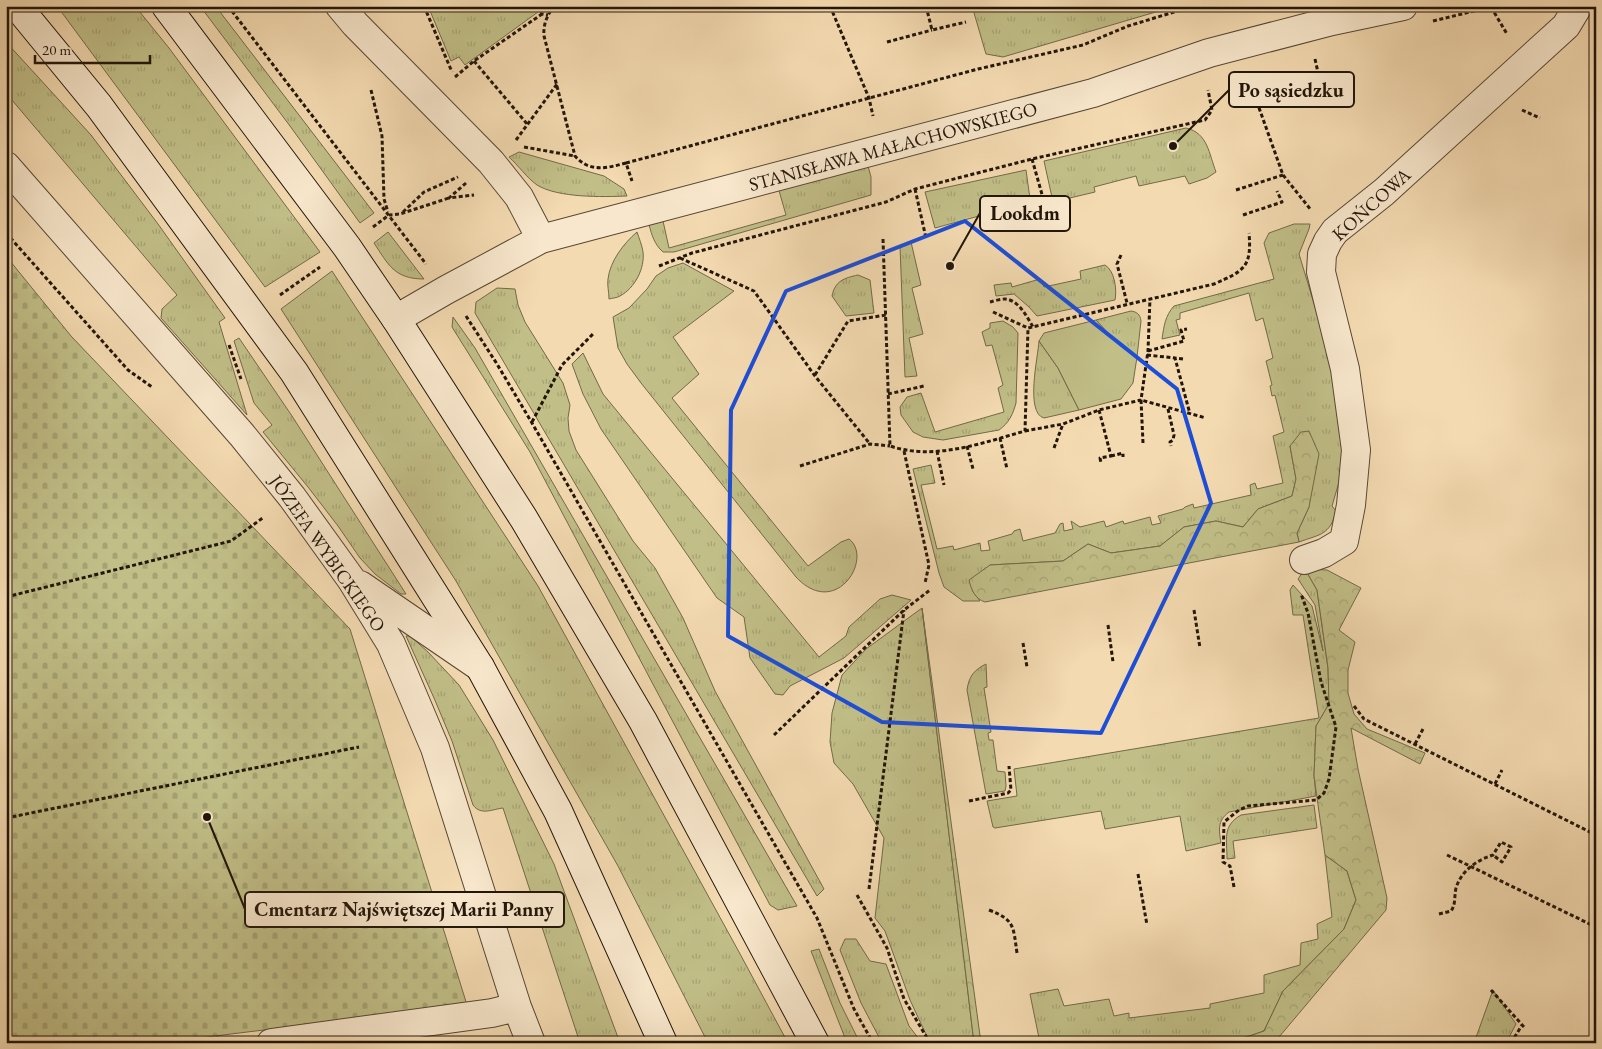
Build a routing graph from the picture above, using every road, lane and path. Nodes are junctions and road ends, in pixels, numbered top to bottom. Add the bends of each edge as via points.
1 (17, 6) edge
2 (166, 6) edge
3 (228, 6) edge
4 (340, 6) edge
5 (424, 6) edge
6 (538, 6) edge
7 (555, 6) edge
8 (830, 6) edge
9 (926, 6) edge
10 (1194, 6) edge
11 (1403, 6) edge
12 (1578, 6) edge
13 (542, 14) junction
14 (1330, 14) edge
15 (548, 15) junction
16 (966, 22) dead end
17 (932, 30) junction
18 (887, 42) dead end
19 (1315, 57) dead end
20 (474, 61) junction
21 (1245, 75) dead end
22 (455, 77) junction
23 (557, 84) junction
24 (1206, 84) dead end
25 (371, 89) dead end
26 (1323, 95) dead end
27 (868, 98) junction
28 (428, 99) junction
29 (528, 125) junction
30 (512, 145) dead end
31 (521, 146) dead end
32 (882, 148) junction
33 (575, 156) junction
34 (1032, 159) junction
35 (626, 163) junction
36 (6, 166) edge
37 (1283, 175) junction
38 (915, 189) junction
39 (1236, 190) dead end
40 (1277, 191) dead end
41 (424, 192) dead end
42 (449, 198) dead end
43 (1043, 198) dead end
44 (641, 212) junction
45 (400, 214) junction
46 (390, 215) junction
47 (1243, 215) dead end
48 (1335, 232) junction
49 (6, 233) edge
50 (1249, 233) dead end
51 (926, 238) dead end
52 (541, 239) junction
53 (883, 239) dead end
54 (347, 247) junction
55 (1121, 255) dead end
56 (680, 258) junction
57 (659, 266) dead end
58 (446, 290) junction
59 (1150, 298) junction
60 (990, 302) dead end
61 (1127, 304) junction
62 (993, 312) dead end
63 (253, 315) junction
64 (886, 315) junction
65 (396, 319) junction
66 (1032, 327) junction
67 (1028, 328) junction
68 (1188, 329) dead end
69 (593, 334) dead end
70 (1147, 353) junction
71 (1175, 358) junction
72 (1183, 359) dead end
73 (815, 376) junction
74 (924, 386) dead end
75 (244, 388) dead end
76 (158, 391) dead end
77 (888, 394) junction
78 (1141, 400) junction
79 (1167, 408) junction
80 (1099, 410) junction
81 (1190, 414) junction
82 (1206, 418) dead end
83 (532, 423) junction
84 (1063, 424) junction
85 (1025, 431) junction
86 (1000, 438) junction
87 (870, 444) junction
88 (1143, 444) dead end
89 (890, 446) junction
90 (968, 446) junction
91 (1171, 446) dead end
92 (1054, 448) dead end
93 (904, 451) junction
94 (937, 451) junction
95 (1111, 456) junction
96 (1123, 457) dead end
97 (1101, 462) dead end
98 (800, 466) dead end
99 (973, 468) dead end
100 (1007, 469) dead end
101 (944, 484) dead end
102 (266, 516) dead end
103 (1301, 572) joint
104 (350, 579) junction
105 (925, 583) dead end
106 (930, 590) dead end
107 (6, 597) edge
108 (904, 610) junction
109 (1194, 610) dead end
110 (1108, 625) dead end
111 (1024, 643) dead end
112 (1200, 648) dead end
113 (1112, 662) dead end
114 (480, 667) junction
115 (1027, 667) dead end
116 (1354, 706) dead end
117 (1423, 729) dead end
118 (774, 735) dead end
119 (1415, 744) junction
120 (359, 747) dead end
121 (1009, 766) dead end
122 (1502, 770) dead end
123 (1495, 784) junction
124 (969, 801) dead end
125 (6, 818) edge
126 (1596, 823) edge
127 (1590, 832) junction
128 (1596, 836) edge
129 (1447, 855) dead end
130 (1493, 855) junction
131 (1471, 866) junction
132 (1138, 874) dead end
133 (1234, 888) dead end
134 (869, 889) dead end
135 (857, 895) dead end
136 (989, 910) dead end
137 (1439, 914) dead end
138 (1147, 925) dead end
139 (1596, 927) edge
140 (1017, 953) dead end
141 (1490, 990) dead end
142 (517, 1007) junction
143 (271, 1043) edge
144 (531, 1043) edge
145 (663, 1043) edge
146 (815, 1043) edge
147 (872, 1043) edge
148 (930, 1043) edge
149 (1511, 1043) edge

1 - 63 street via 99,106
2 - 54 street
3 - 46 path
4 - 28 street
5 - 22 path
6 - 13 path
7 - 15 path
8 - 27 path
9 - 17 path
10 - 27 path via 1128,26 1083,45
11 - 14 street, STANISŁAWA MAŁACHOWSKIEGO
12 - 48 street, KOŃCOWA via 1566,26 1501,87
13 - 15 path
13 - 20 path
14 - 32 street, STANISŁAWA MAŁACHOWSKIEGO via 1093,93
15 - 23 path via 544,36
16 - 17 path
17 - 18 path
19 - 26 path
20 - 22 path
20 - 29 path
21 - 37 path
22 - 28 path
23 - 29 path
23 - 33 path
24 - 34 path via 1212,110 1206,120
25 - 46 path via 382,136 384,199
27 - 32 path
27 - 35 path
28 - 52 street via 491,162 519,197
29 - 30 path
31 - 33 path
32 - 44 street, STANISŁAWA MAŁACHOWSKIEGO
33 - 35 path via 582,164 602,169
34 - 38 path
34 - 43 path
35 - 44 path
36 - 104 street, JÓZEFA WYBICKIEGO via 242,436 292,497
37 - 39 path
37 - 48 path via 1318,219
38 - 51 path
38 - 56 path via 886,202
40 - 47 path via 1282,202
41 - 45 path
42 - 45 path
44 - 52 street, STANISŁAWA MAŁACHOWSKIEGO
45 - 46 path
46 - 54 path
46 - 58 path
48 - 103 street, KOŃCOWA via 1322,254 1321,272 1345,369 1356,450 1351,505 1344,541
49 - 76 path via 128,370
50 - 59 path via 1248,263 1241,271 1214,284
52 - 58 street, STANISŁAWA MAŁACHOWSKIEGO
53 - 64 path
54 - 63 path
54 - 65 street
55 - 61 path via 1117,264
56 - 57 path
56 - 73 path via 754,290
58 - 65 street, STANISŁAWA MAŁACHOWSKIEGO
58 - 83 path via 461,308
59 - 61 path
59 - 70 path
60 - 66 path via 1013,301 1026,314
61 - 66 path
62 - 67 path
63 - 75 path via 230,331 228,337
63 - 114 street via 294,372
64 - 73 path via 848,322
64 - 77 path
65 - 146 street via 524,519 643,720
66 - 67 path
67 - 85 path
68 - 70 path via 1181,330 1184,341
69 - 83 path via 562,365
70 - 71 path
70 - 78 path
71 - 72 path
71 - 81 path
73 - 87 path
74 - 77 path
77 - 89 path
78 - 79 path
78 - 80 path
78 - 88 path
79 - 81 path
79 - 91 path via 1174,435
80 - 84 path
80 - 95 path
81 - 82 path
83 - 147 path via 817,918 854,1009
84 - 85 path
84 - 92 path
85 - 86 path
86 - 90 path
86 - 100 path
87 - 89 path
87 - 98 path
89 - 93 path
90 - 94 path
90 - 99 path
93 - 94 path
93 - 105 path via 929,565
94 - 101 path
95 - 96 path via 1123,453
95 - 97 path via 1100,458
102 - 107 path via 231,541
103 - 133 path via 1321,682 1336,727 1329,779 1324,793 1316,800 1248,806 1224,822 1223,862 1230,866
104 - 114 street
104 - 142 street, JÓZEFA WYBICKIEGO via 391,644 435,748
106 - 108 path
108 - 118 path
108 - 134 path
109 - 112 path
110 - 113 path
111 - 115 path
114 - 145 street via 558,811
116 - 119 path via 1364,719
117 - 119 path
119 - 123 path
120 - 125 path
121 - 124 path via 1011,790 1008,793
122 - 123 path
123 - 127 path
126 - 127 path
127 - 128 path
129 - 131 path
130 - 130 path via 1501,842 1511,848 1502,862
130 - 131 path
131 - 137 path via 1457,885 1451,911
131 - 139 path
132 - 138 path
135 - 148 path via 887,948 904,998
136 - 140 path via 1010,923
141 - 149 path via 1523,1026
142 - 143 street via 483,1015
142 - 144 street, JÓZEFA WYBICKIEGO

